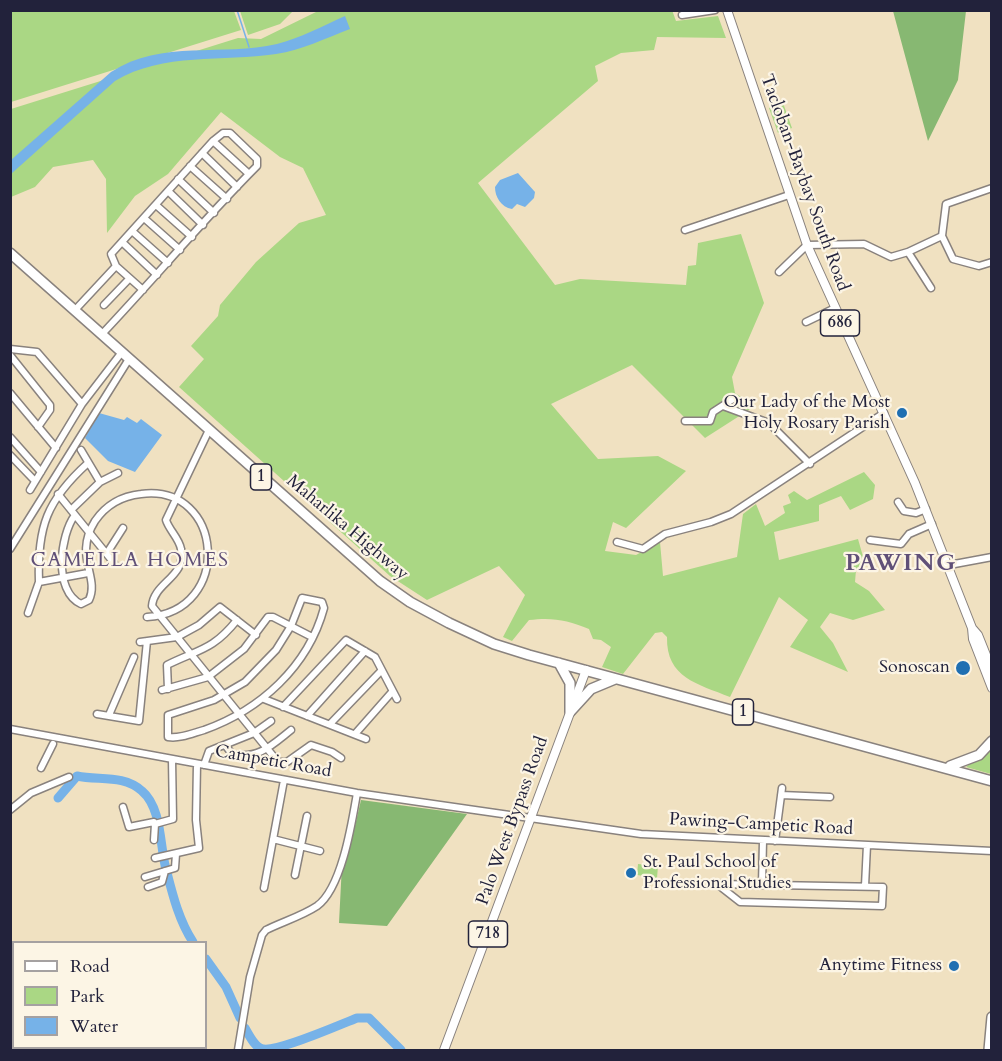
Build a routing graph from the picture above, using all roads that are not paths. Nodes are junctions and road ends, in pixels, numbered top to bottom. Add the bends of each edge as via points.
1 (715, 10) edge
2 (727, 10) edge
3 (682, 15) dead end
4 (213, 141) junction
5 (202, 153) junction
6 (190, 166) junction
7 (249, 174) junction
8 (178, 179) junction
9 (237, 187) junction
10 (992, 188) edge
11 (168, 191) junction
12 (789, 195) junction
13 (227, 199) junction
14 (156, 205) junction
15 (214, 213) junction
16 (144, 218) junction
17 (203, 225) junction
18 (686, 230) dead end
19 (132, 231) junction
20 (942, 236) junction
21 (192, 237) junction
22 (122, 242) junction
23 (807, 245) junction
24 (180, 250) junction
25 (908, 252) junction
26 (10, 254) edge
27 (992, 262) edge
28 (168, 263) junction
29 (116, 266) junction
30 (779, 272) dead end
31 (157, 275) junction
32 (129, 279) junction
33 (931, 288) dead end
34 (144, 290) junction
35 (104, 305) dead end
36 (833, 309) junction
37 (75, 310) junction
38 (806, 321) dead end
39 (102, 334) junction
40 (10, 349) edge
41 (10, 355) edge
42 (125, 356) junction
43 (10, 393) edge
44 (733, 399) dead end
45 (82, 404) junction
46 (723, 406) junction
47 (884, 413) junction
48 (685, 421) dead end
49 (38, 427) junction
50 (209, 430) junction
51 (10, 436) edge
52 (56, 448) junction
53 (81, 450) dead end
54 (10, 455) edge
55 (88, 463) junction
56 (810, 464) junction
57 (41, 472) junction
58 (118, 473) dead end
59 (34, 481) junction
60 (100, 482) junction
61 (30, 490) dead end
62 (58, 494) junction
63 (175, 498) junction
64 (898, 502) dead end
65 (926, 509) junction
66 (73, 513) junction
67 (932, 524) junction
68 (123, 528) dead end
69 (90, 531) junction
70 (870, 540) dead end
71 (618, 542) dead end
72 (10, 549) edge
73 (107, 553) junction
74 (992, 557) edge
75 (114, 563) dead end
76 (949, 566) junction
77 (88, 573) junction
78 (64, 576) junction
79 (39, 582) junction
80 (28, 613) dead end
81 (159, 616) junction
82 (147, 617) dead end
83 (237, 620) junction
84 (291, 626) junction
85 (972, 628) junction
86 (256, 635) junction
87 (177, 637) junction
88 (312, 637) junction
89 (365, 651) junction
90 (192, 656) junction
91 (144, 658) junction
92 (559, 663) junction
93 (586, 670) junction
94 (992, 670) edge
95 (381, 671) junction
96 (208, 677) junction
97 (618, 678) junction
98 (992, 688) edge
99 (392, 692) junction
100 (224, 696) junction
101 (264, 699) junction
102 (397, 699) dead end
103 (283, 707) junction
104 (570, 712) junction
105 (97, 714) dead end
106 (110, 715) junction
107 (239, 715) junction
108 (307, 716) junction
109 (271, 721) dead end
110 (330, 724) junction
111 (10, 729) edge
112 (291, 730) dead end
113 (254, 733) junction
114 (355, 734) junction
115 (366, 739) dead end
116 (54, 741) junction
117 (992, 741) edge
118 (225, 746) junction
119 (869, 746) junction
120 (267, 749) junction
121 (209, 752) junction
122 (201, 754) dead end
123 (341, 758) dead end
124 (172, 759) junction
125 (201, 765) junction
126 (950, 766) junction
127 (41, 768) dead end
128 (992, 776) edge
129 (69, 777) dead end
130 (973, 777) junction
131 (284, 780) junction
132 (992, 782) edge
133 (992, 789) edge
134 (357, 793) junction
135 (830, 797) dead end
136 (123, 807) dead end
137 (10, 810) edge
138 (307, 816) dead end
139 (531, 817) junction
140 (157, 823) junction
141 (273, 839) junction
142 (154, 840) dead end
143 (763, 841) junction
144 (775, 841) junction
145 (867, 845) junction
146 (301, 846) junction
147 (320, 851) dead end
148 (992, 851) edge
149 (176, 854) junction
150 (161, 857) dead end
151 (167, 871) junction
152 (296, 875) dead end
153 (145, 876) dead end
154 (762, 884) junction
155 (865, 886) junction
156 (148, 887) dead end
157 (264, 888) dead end
158 (992, 1017) edge
159 (238, 1050) edge
160 (444, 1050) edge
161 (989, 1050) edge

1 - 3 street
2 - 12 main road, Tacloban-Baybay South Road / 686
4 - 5 street
4 - 7 street
4 - 7 street via 223,133 231,134 258,161
5 - 6 street
5 - 9 street
6 - 8 street
6 - 13 street
7 - 9 street
8 - 11 street
8 - 15 street
9 - 13 street
10 - 20 street via 946,204
11 - 14 street
11 - 17 street
12 - 18 street
12 - 23 main road, Tacloban-Baybay South Road / 686
13 - 15 street
14 - 16 street
14 - 21 street
15 - 17 street
16 - 19 street
16 - 24 street
17 - 21 street
19 - 22 street
19 - 28 street
20 - 25 street
20 - 27 street via 953,259 979,266
21 - 24 street
22 - 29 street via 111,254
22 - 31 street
23 - 25 street via 864,244 891,257
23 - 30 street
23 - 36 main road, Tacloban-Baybay South Road / 686
24 - 28 street
25 - 33 street
26 - 37 highway, Maharlika Highway / 1
28 - 31 street
29 - 32 street
29 - 37 street
31 - 34 street
32 - 34 street
32 - 35 street
34 - 39 street
36 - 38 street
36 - 47 main road, Tacloban-Baybay South Road / 686
37 - 39 highway, Maharlika Highway / 1
39 - 42 highway, Maharlika Highway / 1
40 - 45 street via 37,352
41 - 49 street via 50,405
42 - 45 street
42 - 50 highway, Maharlika Highway / 1
42 - 72 street
43 - 49 street
44 - 46 street
45 - 52 street
46 - 48 street via 713,412 710,421
46 - 56 street via 769,423
47 - 56 street via 854,430
47 - 65 main road, Tacloban-Baybay South Road / 686
49 - 52 street
50 - 63 street
50 - 92 highway, Maharlika Highway / 1 via 370,573 410,602 494,644
51 - 57 street
52 - 57 street
53 - 55 street
54 - 59 street
55 - 60 street
55 - 62 street
56 - 71 street via 731,514 665,534 643,549
57 - 59 street
58 - 60 street
59 - 61 street
60 - 66 street
62 - 66 street
62 - 79 street via 40,539
63 - 69 street via 149,493 124,497 105,510
63 - 81 street via 165,522 178,540 181,559 176,573 156,591 152,603
63 - 81 street via 201,523 208,539 208,564 190,599
64 - 65 street via 904,511 916,513
65 - 67 main road, Tacloban-Baybay South Road / 686
66 - 69 street
66 - 78 street via 63,540
67 - 70 street via 909,534 901,544
67 - 76 main road, Tacloban-Baybay South Road / 686
68 - 73 street
69 - 73 street
69 - 77 street
73 - 75 street
74 - 76 street
76 - 85 main road, Tacloban-Baybay South Road / 686
77 - 78 street
77 - 78 street via 92,594 81,604 72,596
78 - 79 street
79 - 80 street
81 - 82 street
81 - 87 street
83 - 86 street
83 - 87 street via 220,607
83 - 90 street via 222,638
84 - 86 street via 268,617
84 - 88 street
84 - 88 street via 302,598 322,602 324,608
84 - 100 street via 267,661
85 - 94 main road, Tacloban-Baybay South Road / 686
85 - 98 main road, Tacloban-Baybay South Road / 686
86 - 96 street
87 - 90 street
87 - 91 street via 143,642
88 - 101 street via 293,667
89 - 95 street via 375,657
89 - 103 street via 349,640 344,641
89 - 108 street
90 - 96 street
90 - 96 street via 167,665 165,689
91 - 106 street via 131,656
91 - 106 street via 140,719 137,722
92 - 93 highway, Maharlika Highway / 1
92 - 104 highway via 570,683
93 - 97 highway, Maharlika Highway / 1
93 - 104 main road, Palo West Bypass Road / 718
95 - 99 street
95 - 110 street
96 - 100 street
97 - 104 highway via 591,689
97 - 119 highway, Maharlika Highway / 1
99 - 102 street
99 - 114 street
100 - 107 street
100 - 107 street via 168,715 167,736 187,735
101 - 103 street
101 - 107 street
103 - 108 street
104 - 139 main road, Palo West Bypass Road / 718
105 - 106 street
107 - 113 street
108 - 110 street
109 - 113 street
110 - 114 street
111 - 116 street, Campetic Road
112 - 120 street
113 - 118 street
113 - 120 street
114 - 115 street
116 - 124 street, Campetic Road
116 - 127 street
117 - 126 highway via 979,755
118 - 120 street via 237,755 252,756
118 - 121 street
119 - 126 highway, Maharlika Highway / 1
119 - 130 highway, Maharlika Highway / 1
120 - 123 street via 281,763 311,745
121 - 122 street
121 - 125 street
124 - 125 street, Campetic Road
124 - 140 street via 173,819
125 - 131 street, Campetic Road
125 - 149 street via 196,820 200,848
126 - 128 highway, Maharlika Highway / 1
129 - 137 street via 31,793
130 - 132 highway, Maharlika Highway / 1
130 - 133 highway, 1
131 - 134 street, Campetic Road
131 - 141 street
134 - 139 street, Campetic Road
134 - 159 street via 349,843 323,899 316,907 262,935 250,977
135 - 144 street via 782,792
136 - 140 street via 129,827
138 - 146 street
139 - 143 street, Pawing-Campetic Road via 641,834
139 - 160 main road, Palo West Bypass Road / 718
140 - 142 street
141 - 146 street
141 - 157 street
143 - 144 street, Pawing-Campetic Road
143 - 154 street
144 - 145 street, Pawing-Campetic Road
145 - 148 street, Pawing-Campetic Road
145 - 155 street
146 - 147 street
146 - 152 street
149 - 150 street
149 - 151 street via 177,866
151 - 153 street
151 - 156 street via 162,882
154 - 155 street
154 - 155 street via 717,884 740,902 882,906 883,886
158 - 161 highway

